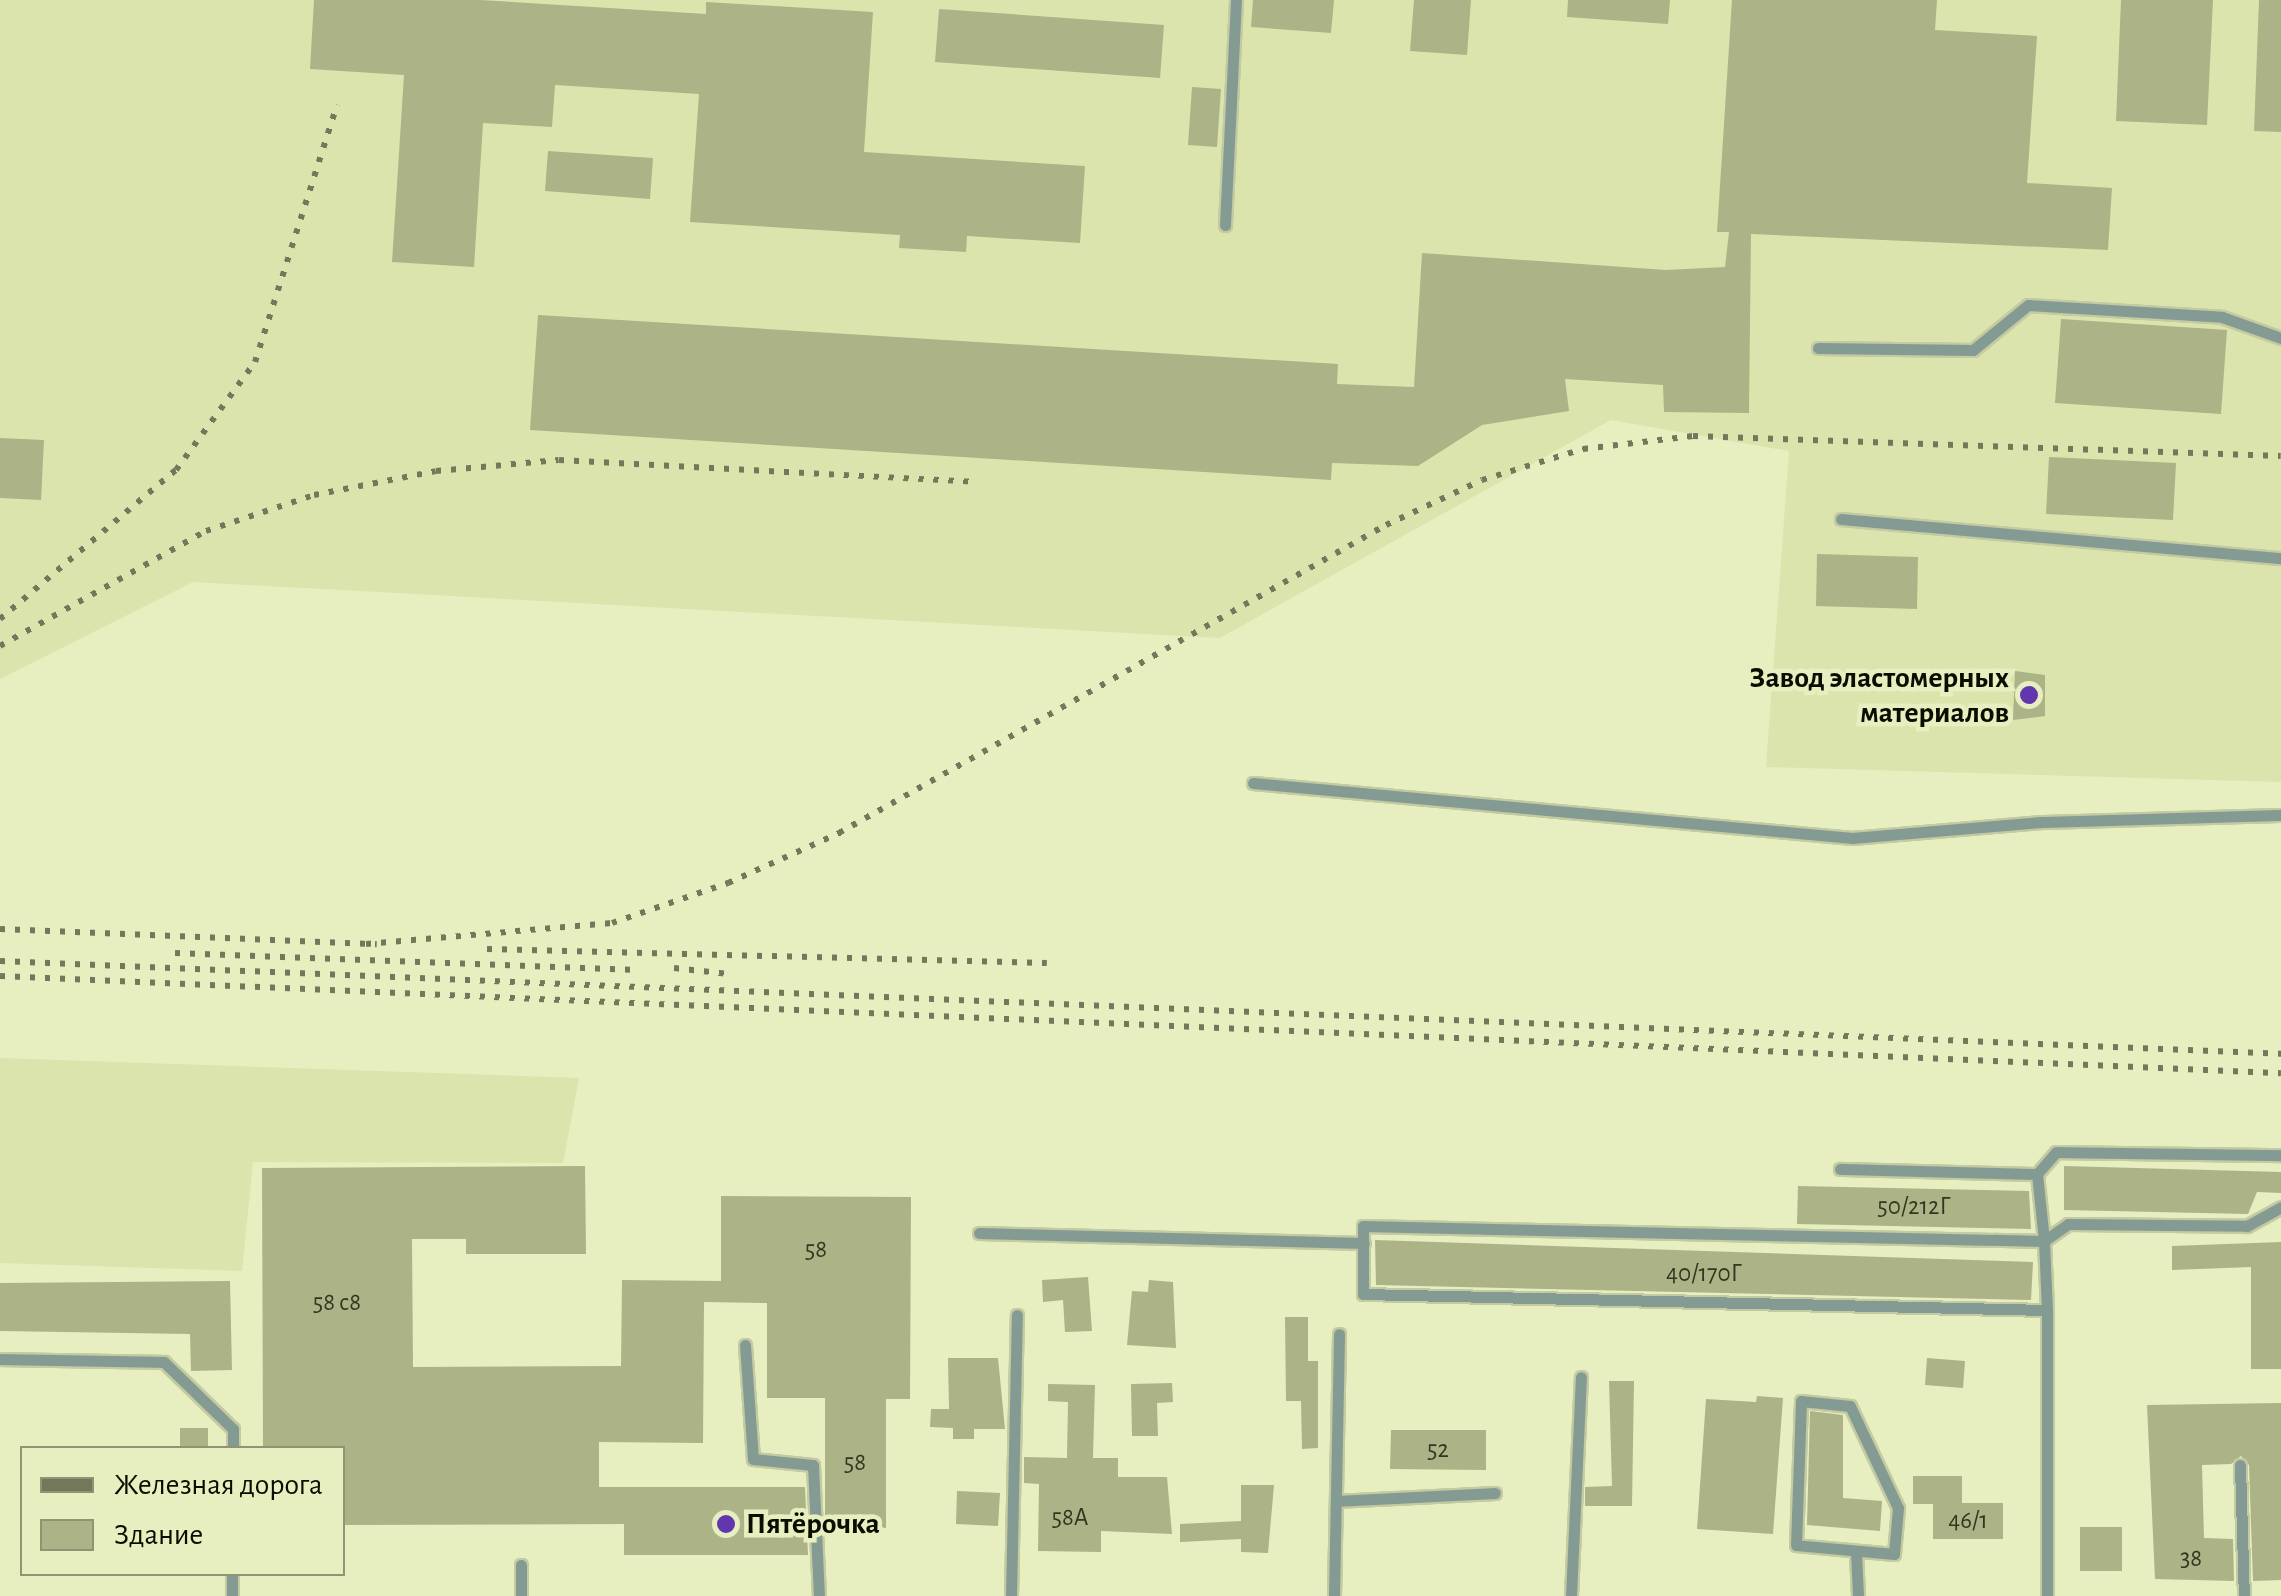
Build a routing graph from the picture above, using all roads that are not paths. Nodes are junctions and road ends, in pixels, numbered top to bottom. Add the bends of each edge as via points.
1 (1236, 0) edge
2 (1225, 226) dead end
3 (2281, 338) edge
4 (1818, 348) dead end
5 (1842, 520) dead end
6 (2281, 558) edge
7 (1253, 782) dead end
8 (2281, 815) edge
9 (2281, 1156) edge
10 (1840, 1169) dead end
11 (2037, 1174) junction
12 (2281, 1207) edge
13 (979, 1233) dead end
14 (2044, 1241) junction
15 (1364, 1243) junction
16 (2046, 1310) junction
17 (1017, 1315) dead end
18 (1339, 1334) dead end
19 (746, 1345) dead end
20 (0, 1359) edge
21 (1582, 1377) dead end
22 (233, 1446) edge
23 (2240, 1465) dead end
24 (1494, 1493) dead end
25 (1336, 1501) junction
26 (1856, 1554) junction
27 (520, 1564) dead end
28 (521, 1596) edge
29 (819, 1596) edge
30 (1011, 1596) edge
31 (1334, 1596) edge
32 (1572, 1596) edge
33 (1858, 1596) edge
34 (2046, 1596) edge
35 (2244, 1596) edge

1 - 2 lane
3 - 4 lane via 2222,318 2028,305 1972,350
5 - 6 lane
7 - 8 lane via 1852,838 2042,822
9 - 11 lane via 2056,1152
10 - 11 lane
11 - 14 lane
12 - 14 lane via 2247,1226 2068,1224
13 - 15 lane
14 - 15 lane via 1364,1226
14 - 16 lane
15 - 16 lane via 1364,1294
16 - 34 lane
17 - 30 lane
18 - 25 lane
19 - 29 lane via 753,1459 813,1465
20 - 22 lane via 164,1362 233,1429
21 - 32 lane
23 - 35 lane
24 - 25 lane
25 - 31 lane
26 - 26 lane via 1796,1544 1801,1401 1850,1406 1898,1508 1894,1554
26 - 33 lane
27 - 28 lane

